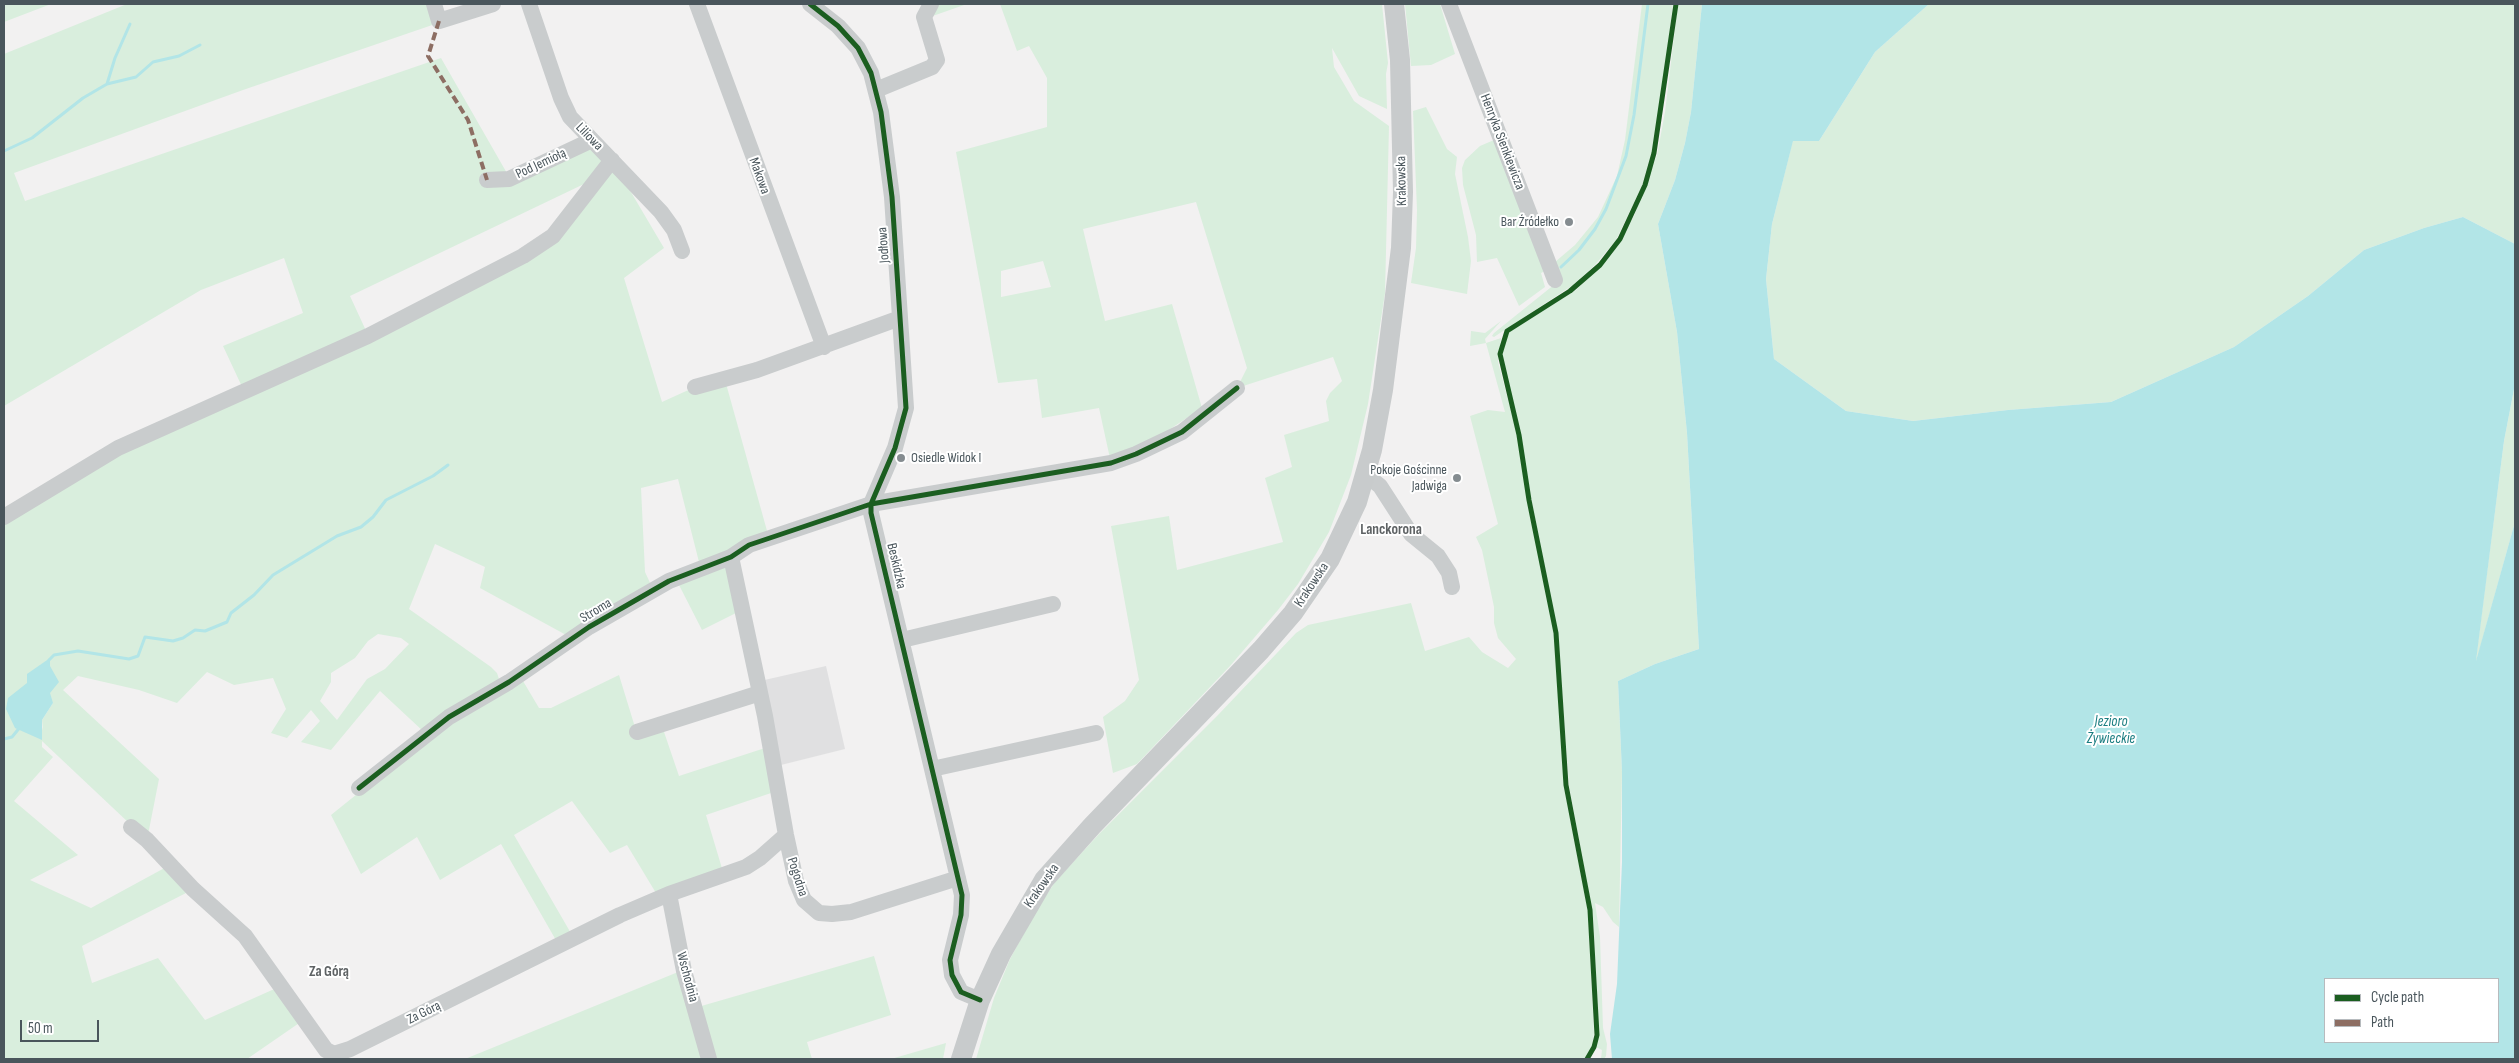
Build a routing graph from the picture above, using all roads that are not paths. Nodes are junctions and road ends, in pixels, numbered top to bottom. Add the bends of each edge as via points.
1 (434, 4) edge
2 (493, 4) edge
3 (529, 4) edge
4 (697, 4) edge
5 (810, 4) edge
6 (931, 4) edge
7 (1394, 4) edge
8 (1449, 4) edge
9 (876, 90) junction
10 (592, 140) junction
11 (612, 160) junction
12 (487, 180) dead end
13 (682, 251) dead end
14 (1555, 280) dead end
15 (900, 318) junction
16 (824, 347) junction
17 (695, 387) dead end
18 (1237, 388) dead end
19 (1366, 475) junction
20 (870, 504) junction
21 (4, 517) edge
22 (731, 556) junction
23 (1452, 587) dead end
24 (1053, 604) dead end
25 (902, 640) junction
26 (760, 693) junction
27 (637, 732) dead end
28 (1096, 732) dead end
29 (932, 769) junction
30 (359, 788) dead end
31 (130, 827) dead end
32 (786, 835) junction
33 (958, 878) junction
34 (669, 894) junction
35 (980, 1000) junction
36 (709, 1059) edge
37 (961, 1059) edge

1 - 2 street via 439,21
3 - 10 street, Liliowa via 561,98 570,117
4 - 16 street, Makowa
5 - 9 street, Jodłowa via 838,26 858,48
6 - 9 street via 924,18 937,60 932,67
7 - 19 main road, Krakowska via 1400,60 1401,248 1383,390
8 - 14 street, Henryka Sienkiewicza
9 - 15 street, Jodłowa via 892,197
10 - 11 street, Liliowa
10 - 12 street, Pod Jemiołą via 509,179
11 - 13 street, Liliowa via 674,230
11 - 21 street via 553,236 522,256 368,336 118,448
15 - 16 street
15 - 20 street, Jodłowa via 906,408 895,448
16 - 17 street
18 - 20 street via 1182,432 1111,463
19 - 23 street via 1380,486 1411,534 1438,556 1449,573
19 - 35 main road, Krakowska via 1341,538 1305,597 1261,650 1044,880 1010,934
20 - 22 street, Stroma via 748,545
20 - 25 street, Beskidzka
22 - 26 street, Pogodna
22 - 30 street, Stroma via 668,581 589,627 509,682 448,718
24 - 25 street
25 - 29 street, Beskidzka
26 - 27 street
26 - 32 street, Pogodna
28 - 29 street
29 - 33 street, Beskidzka
31 - 34 street, Za Górą via 244,936 326,1050 334,1054
32 - 33 street, Pogodna via 800,891 804,900 820,913 851,912
32 - 34 street, Za Górą via 746,867
33 - 35 street, Beskidzka via 962,905 950,960 952,975 961,992
34 - 36 street, Wschodnia via 684,971
35 - 37 main road, Krakowska

